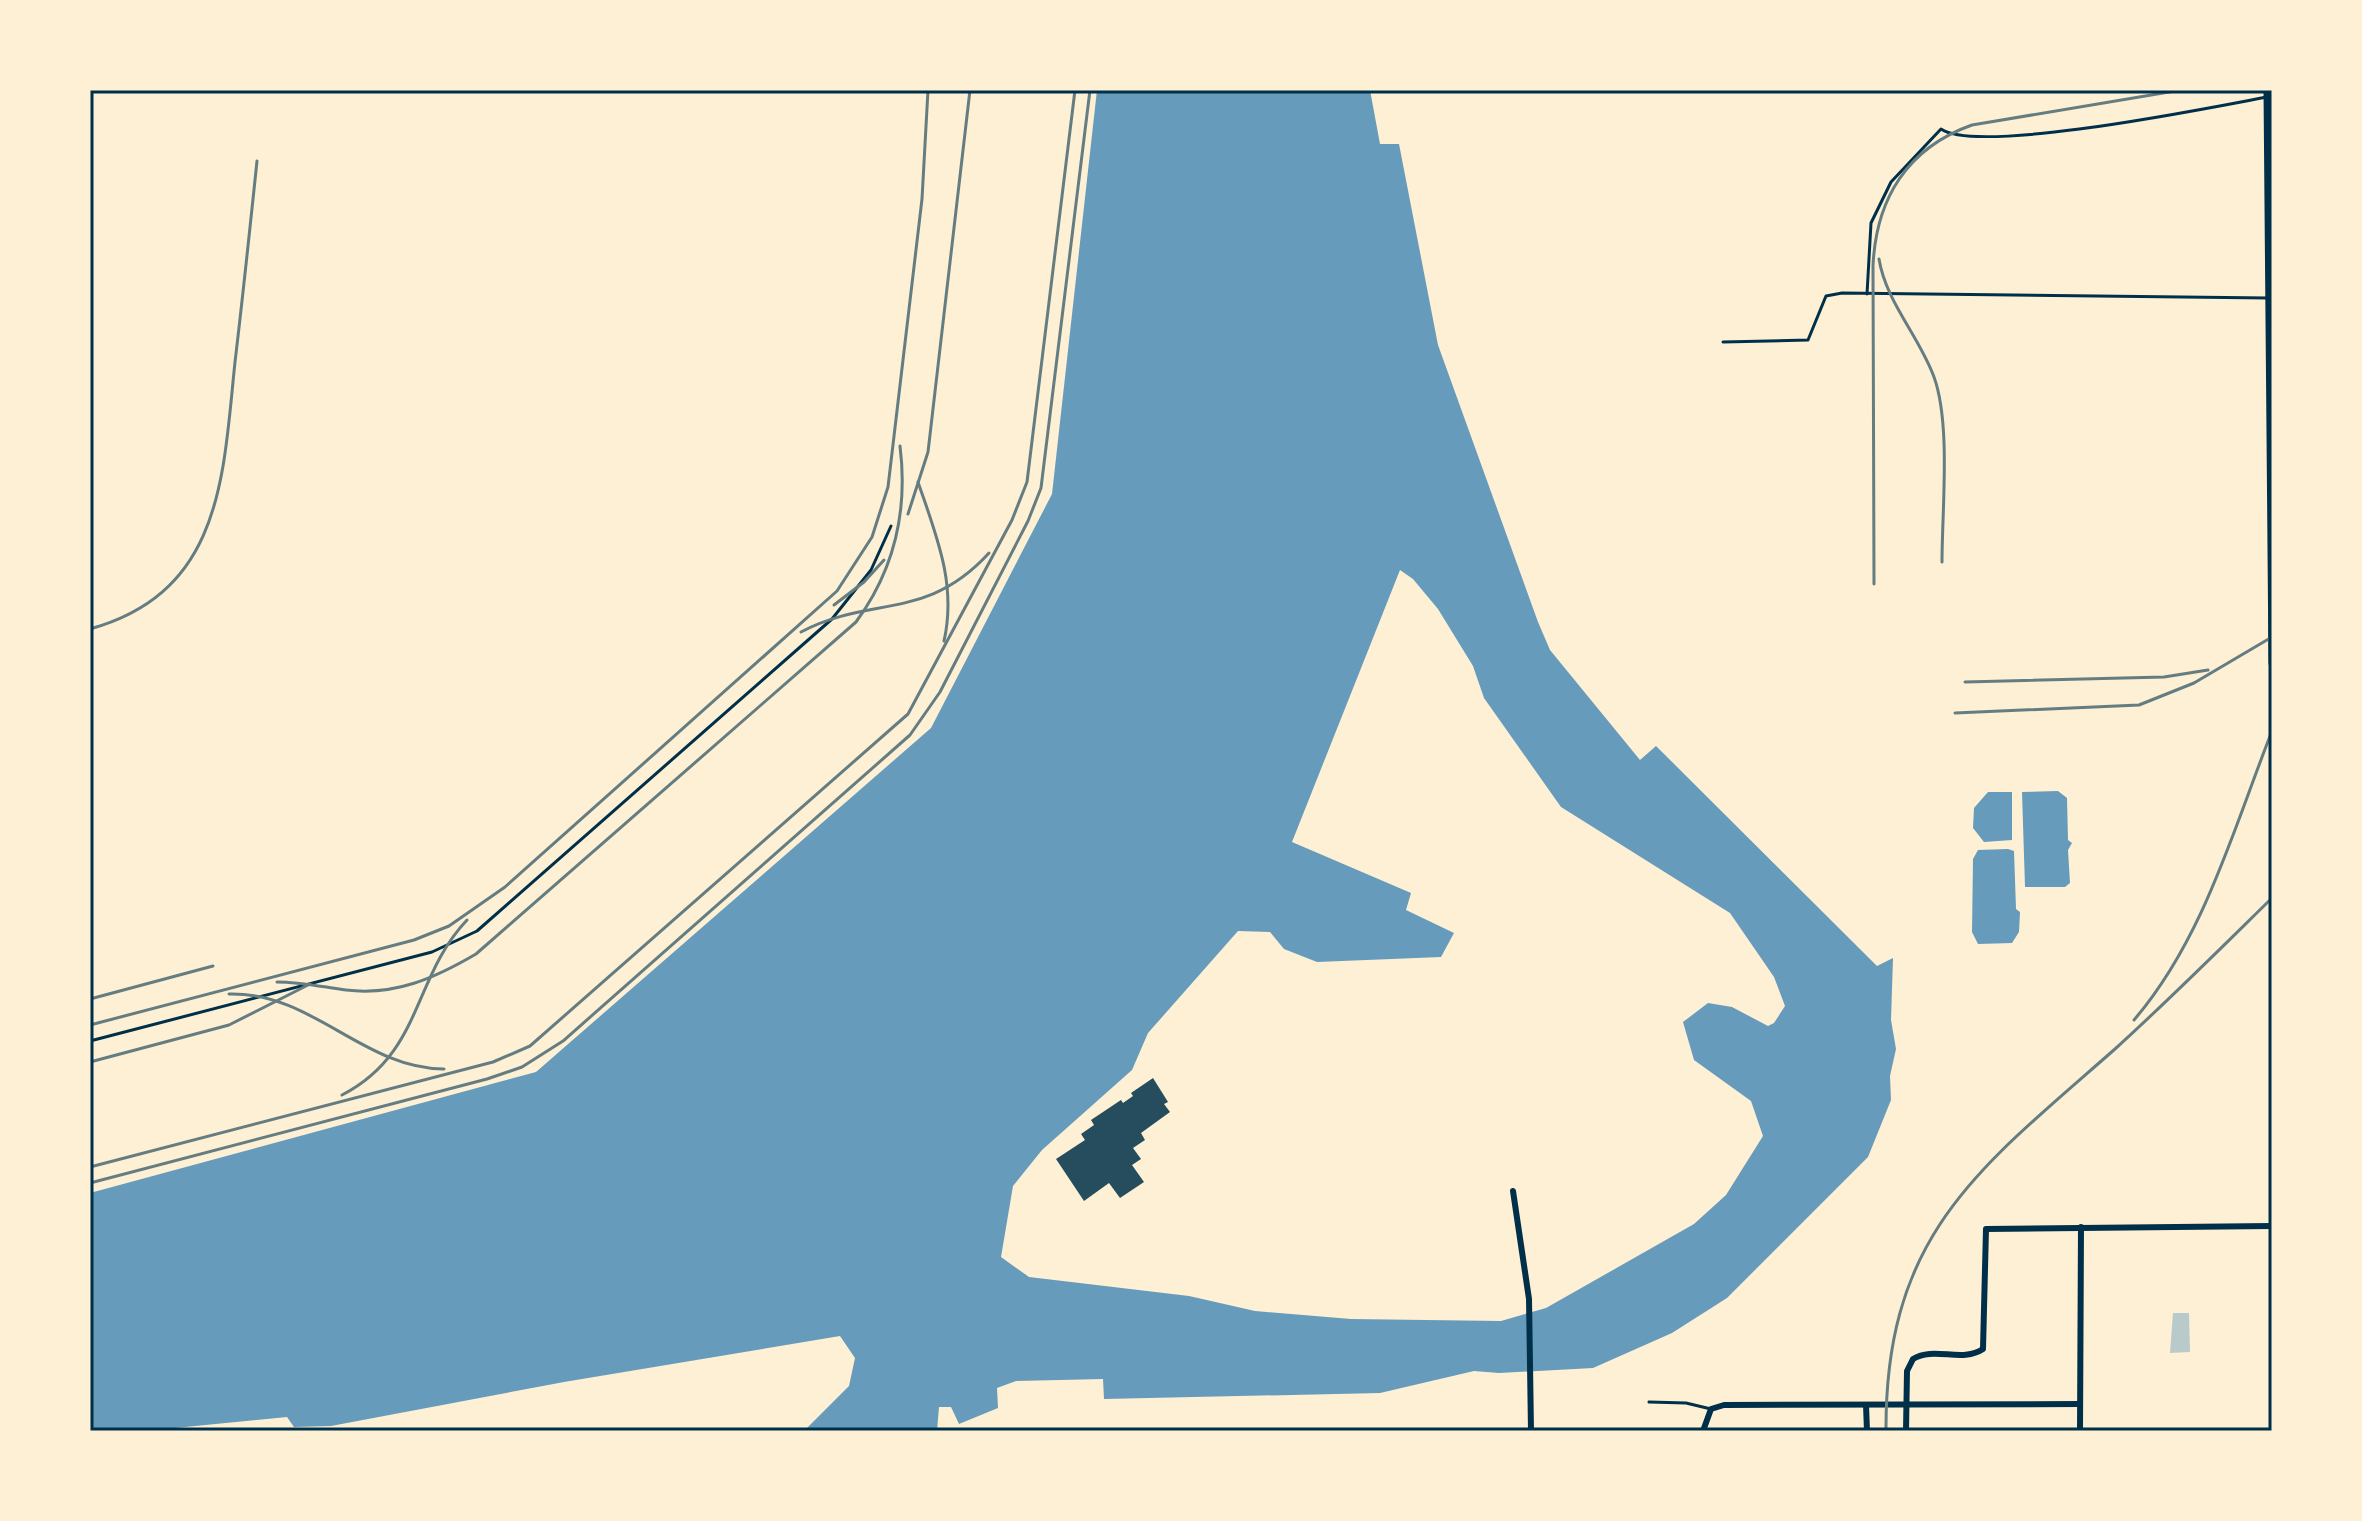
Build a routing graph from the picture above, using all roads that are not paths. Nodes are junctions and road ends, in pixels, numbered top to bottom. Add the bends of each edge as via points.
1 (2267, 93) edge
2 (1867, 295) junction
3 (2268, 298) junction
4 (1723, 342) dead end
5 (891, 526) dead end
6 (2272, 663) edge
7 (90, 1041) edge
8 (1513, 1191) dead end
9 (2272, 1226) edge
10 (2081, 1227) junction
11 (1649, 1402) dead end
12 (1906, 1404) junction
13 (2080, 1404) junction
14 (1866, 1405) junction
15 (1711, 1409) junction
16 (1531, 1431) edge
17 (1703, 1431) edge
18 (1867, 1431) edge
19 (1906, 1431) edge
20 (2080, 1431) edge

1 - 2 lane via 2030,136 1958,135 1941,129 1891,182 1871,223
1 - 3 street
2 - 3 lane
2 - 4 lane via 1826,296 1808,340
3 - 6 street
5 - 7 lane via 871,570 832,619 477,931 432,952
8 - 16 street via 1529,1299
9 - 10 street
10 - 12 street via 1986,1229 1983,1349 1913,1359 1907,1371
10 - 13 street
11 - 15 lane
12 - 13 street
12 - 14 street
12 - 19 street
13 - 20 street
14 - 15 street
14 - 18 street
15 - 17 street

